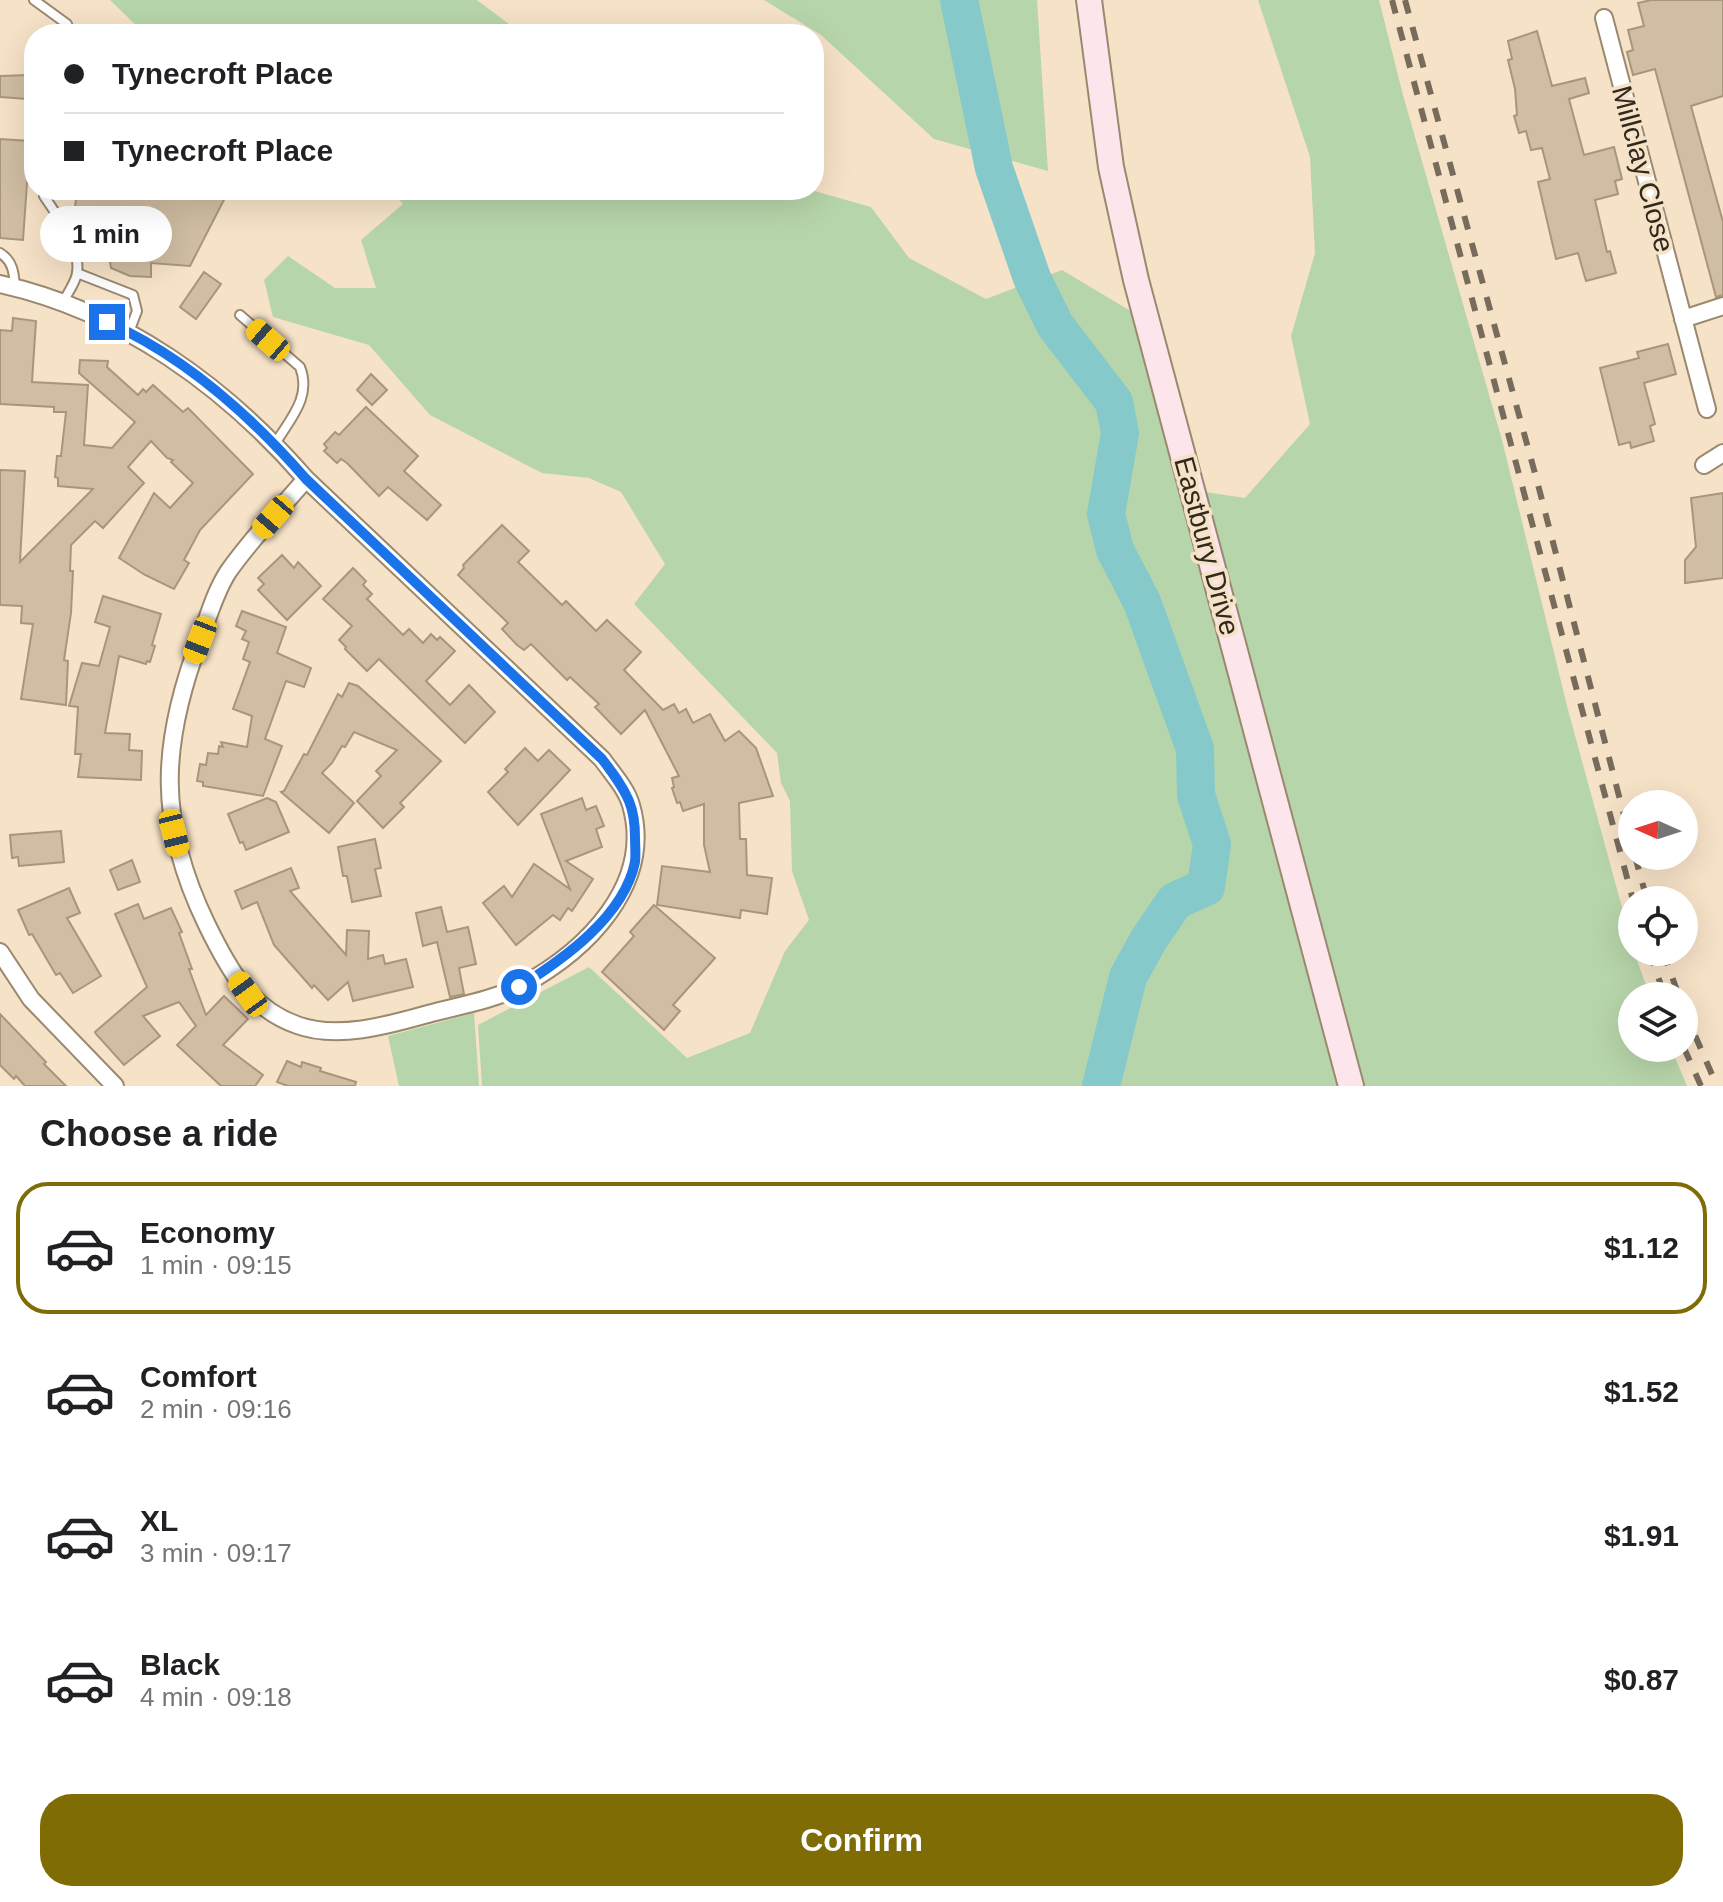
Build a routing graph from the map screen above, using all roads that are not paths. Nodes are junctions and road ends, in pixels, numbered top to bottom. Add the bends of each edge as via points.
1 (34, 0) edge
2 (1089, 0) edge
3 (1604, 18) dead end
4 (67, 24) dead end
5 (47, 200) edge
6 (0, 253) edge
7 (77, 273) junction
8 (8, 286) edge
9 (63, 302) junction
10 (1723, 306) edge
11 (240, 315) dead end
12 (1683, 319) junction
13 (129, 332) junction
14 (1707, 409) dead end
15 (275, 444) junction
16 (1723, 453) edge
17 (1704, 465) dead end
18 (306, 479) junction
19 (0, 952) edge
20 (115, 1086) edge
21 (1351, 1086) edge

1 - 4 lane
2 - 21 street, Eastbury Drive via 1111,167 1136,280
3 - 12 street, Millclay Close
5 - 7 lane via 75,252
6 - 8 lane via 11,263
7 - 9 lane
7 - 13 lane via 133,295 137,311
8 - 9 street
9 - 13 street
10 - 12 street
11 - 15 lane via 300,367 305,378 302,402
12 - 14 street, Millclay Close
13 - 15 street via 210,386
15 - 18 street
16 - 17 street
18 - 18 street via 226,575 208,618 174,721 170,815 204,920 248,994 272,1014 332,1031 378,1026 482,1000 519,987 552,967 584,940 626,888 635,862 635,832 630,803 602,759
19 - 20 street via 40,1008

